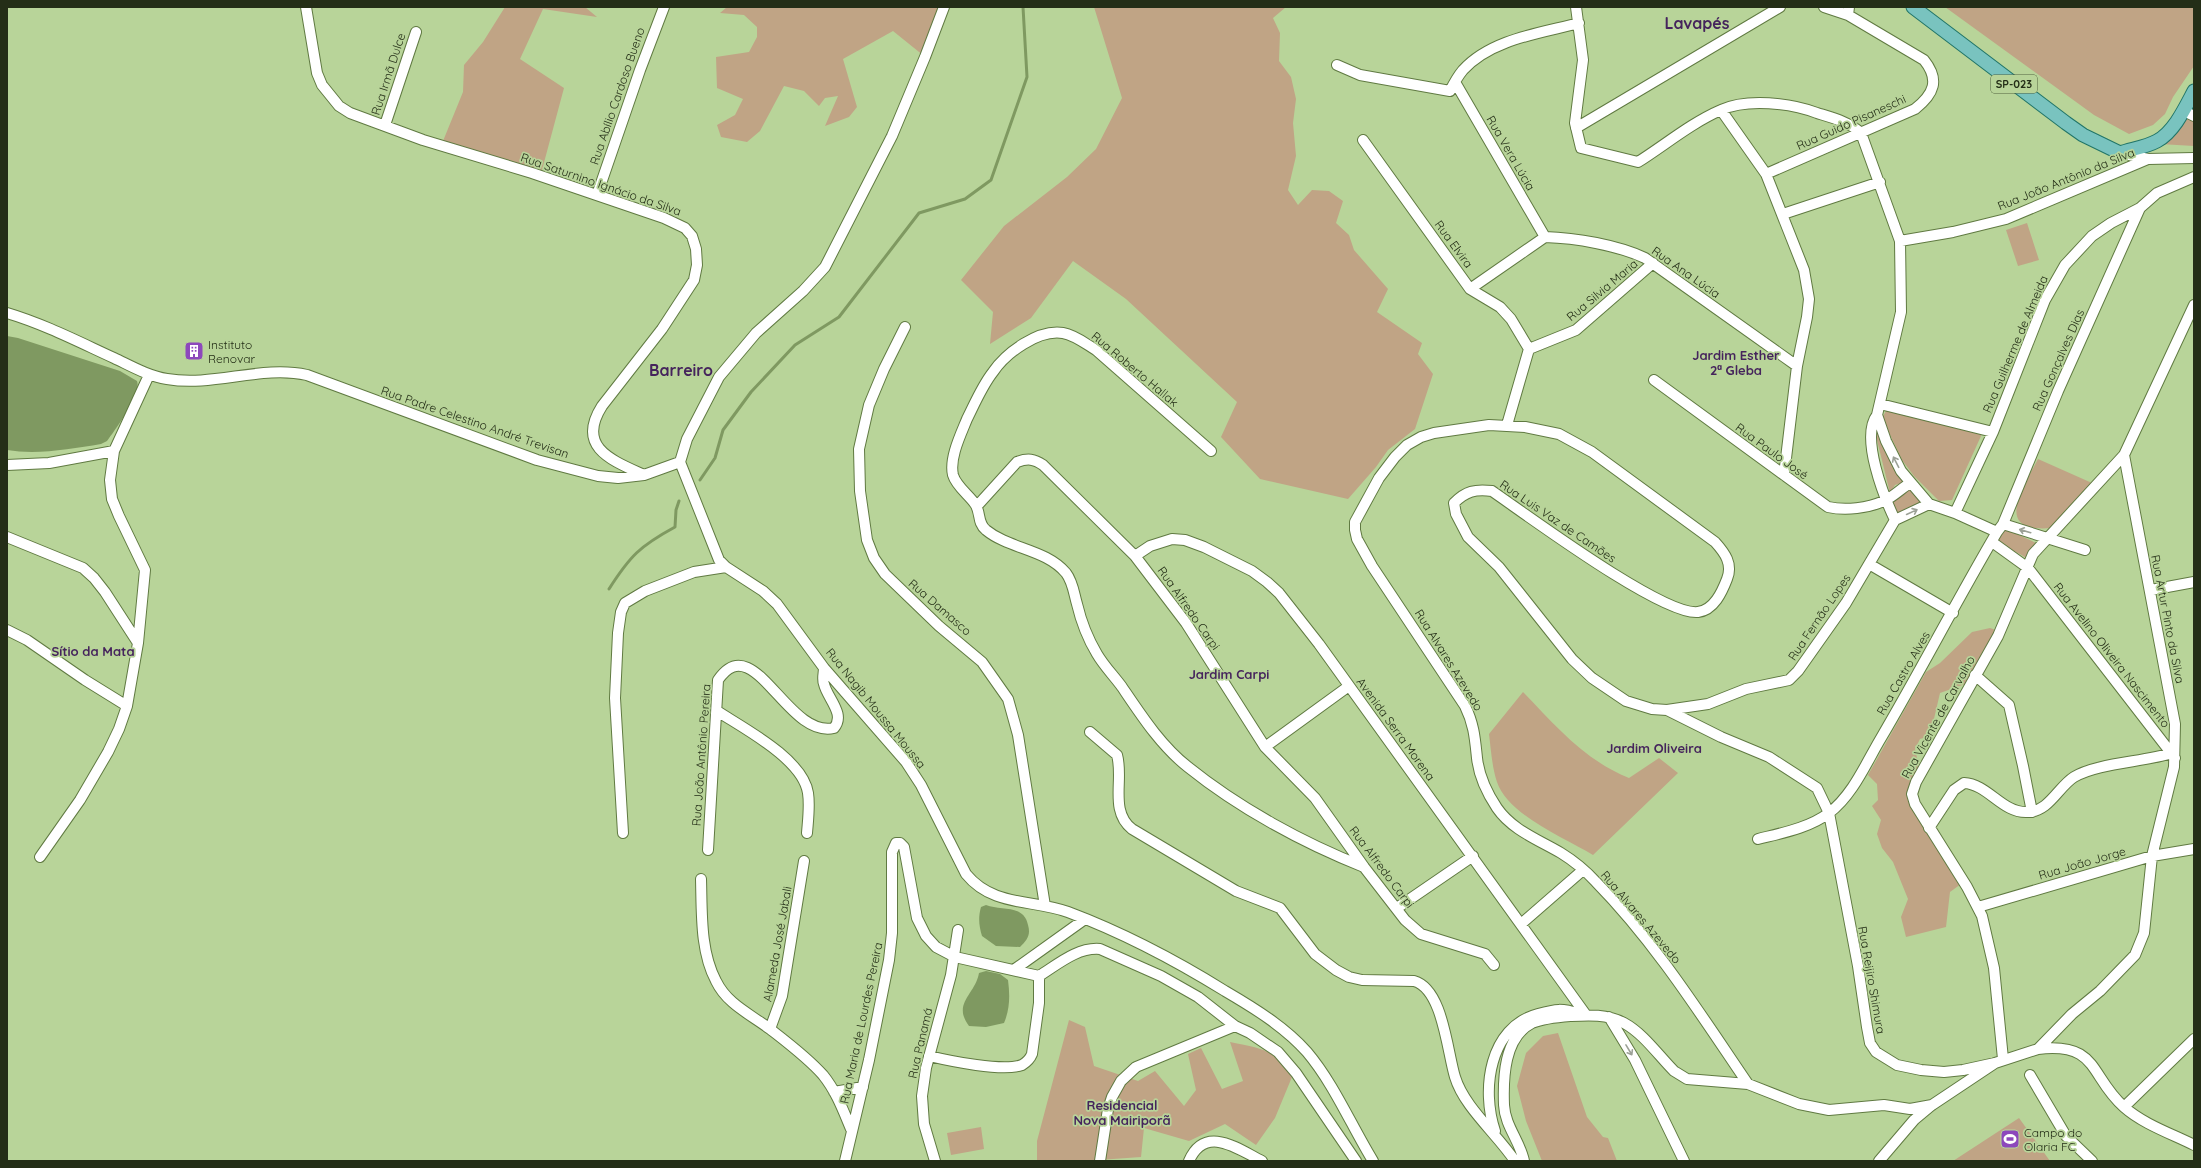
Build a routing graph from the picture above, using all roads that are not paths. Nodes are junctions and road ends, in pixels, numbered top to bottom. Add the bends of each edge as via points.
1 (306, 7) edge
2 (664, 7) edge
3 (944, 7) edge
4 (1576, 7) edge
5 (1780, 7) edge
6 (1824, 7) edge
7 (1913, 7) edge
8 (1848, 11) edge
9 (1579, 22) junction
10 (416, 32) dead end
11 (1337, 64) dead end
12 (1455, 82) junction
13 (2194, 91) edge
14 (1721, 110) junction
15 (2189, 113) edge
16 (385, 125) junction
17 (1576, 128) junction
18 (1861, 133) junction
19 (1363, 140) dead end
20 (2120, 153) junction
21 (2194, 158) edge
22 (2148, 159) junction
23 (1766, 174) junction
24 (2194, 177) edge
25 (1880, 182) junction
26 (597, 195) junction
27 (2140, 208) junction
28 (1783, 214) junction
29 (1545, 236) junction
30 (1900, 241) junction
31 (1653, 263) junction
32 (1470, 289) junction
33 (2194, 305) edge
34 (7, 313) edge
35 (905, 327) dead end
36 (1529, 349) junction
37 (1796, 366) junction
38 (149, 375) junction
39 (1654, 380) dead end
40 (1880, 404) junction
41 (1877, 415) junction
42 (1507, 425) junction
43 (1993, 432) junction
44 (114, 451) junction
45 (1211, 451) dead end
46 (2124, 455) junction
47 (680, 462) junction
48 (7, 465) edge
49 (1784, 474) junction
50 (644, 475) junction
51 (1910, 483) junction
52 (1885, 500) junction
53 (1929, 504) junction
54 (977, 506) junction
55 (1955, 513) junction
56 (1895, 520) junction
57 (2000, 528) junction
58 (7, 537) edge
59 (2048, 537) junction
60 (1992, 542) junction
61 (2085, 550) dead end
62 (1135, 556) junction
63 (1869, 564) junction
64 (726, 567) junction
65 (2028, 568) junction
66 (2194, 582) edge
67 (2151, 590) junction
68 (1953, 613) junction
69 (7, 630) edge
70 (138, 643) junction
71 (824, 668) junction
72 (1975, 675) junction
73 (1349, 686) junction
74 (127, 706) junction
75 (1667, 710) junction
76 (717, 711) junction
77 (1090, 732) dead end
78 (1265, 747) junction
79 (2173, 755) junction
80 (2032, 812) junction
81 (1829, 813) junction
82 (1929, 828) junction
83 (623, 833) dead end
84 (807, 833) dead end
85 (1758, 839) dead end
86 (2194, 849) edge
87 (708, 850) dead end
88 (1473, 856) junction
89 (2152, 856) junction
90 (40, 857) dead end
91 (804, 861) dead end
92 (1364, 867) junction
93 (1583, 870) junction
94 (701, 879) dead end
95 (1045, 906) junction
96 (1978, 906) junction
97 (1397, 908) junction
98 (1085, 918) junction
99 (1521, 924) junction
100 (958, 930) dead end
101 (955, 956) junction
102 (1494, 966) dead end
103 (1015, 969) junction
104 (1039, 976) junction
105 (1584, 1015) junction
106 (1609, 1017) junction
107 (1235, 1026) junction
108 (770, 1029) junction
109 (2193, 1044) edge
110 (2038, 1049) junction
111 (929, 1056) junction
112 (1999, 1061) junction
113 (2030, 1075) dead end
114 (1748, 1084) junction
115 (863, 1087) junction
116 (834, 1092) junction
117 (1932, 1105) junction
118 (2124, 1107) junction
119 (851, 1129) junction
120 (1498, 1139) junction
121 (2194, 1145) edge
122 (845, 1161) edge
123 (935, 1161) edge
124 (1100, 1161) edge
125 (1189, 1161) edge
126 (1262, 1161) edge
127 (1356, 1161) edge
128 (1373, 1161) edge
129 (1515, 1161) edge
130 (1524, 1161) edge
131 (1684, 1161) edge
132 (1880, 1161) edge
133 (2092, 1161) edge

1 - 16 street, Rua Saturnino Ignácio da Silva via 317,73 322,85 339,106 350,113
2 - 26 street, Rua Abílio Cardoso Bueno
3 - 47 street via 892,136 825,266 803,291 752,337 719,377 707,396
4 - 9 street
5 - 17 street
6 - 8 street, Rua Guido Pisaneschi
7 - 20 main road, SP-023 via 2066,124
8 - 18 street, Rua Guido Pisaneschi via 1924,60 1932,70 1934,79 1931,91 1924,102 1915,109
9 - 12 street via 1497,47 1471,62
9 - 17 street via 1583,60
10 - 16 street, Rua Irmã Dulce
11 - 12 street via 1360,75 1450,90
12 - 29 street, Rua Vera Lúcia
13 - 15 main road
14 - 17 street via 1638,162 1582,148
14 - 18 street via 1744,105 1798,106 1846,123
14 - 23 street
15 - 20 main road via 2157,141
16 - 26 street, Rua Saturnino Ignácio da Silva via 423,140
18 - 23 street, Rua Guido Pisaneschi
18 - 25 street
19 - 32 street, Rua Elvira
20 - 22 street
21 - 22 street
22 - 30 street, Rua João Antônio da Silva via 2006,219
23 - 28 street
24 - 27 street, Rua Guilherme de Almeida via 2157,193
25 - 28 street
25 - 30 street
26 - 50 street, Rua Saturnino Ignácio da Silva via 685,228 692,236 696,249 697,265 694,280 662,329 602,406 592,427 593,438 598,448 609,458
27 - 43 street, Rua Guilherme de Almeida via 2092,236 2075,252 2056,278
27 - 57 street, Rua Gonçalves Dias
28 - 37 street via 1807,283 1807,317
29 - 31 street, Rua Ana Lúcia via 1563,237 1625,250
29 - 32 street
30 - 40 street via 1901,312
31 - 36 street, Rua Silvia Maria via 1576,330
31 - 37 street, Rua Ana Lúcia
32 - 36 street via 1500,306
33 - 46 street, Rua Vicente de Carvalho
34 - 38 street, Rua Padre Celestino André Trevisan via 49,329
35 - 95 street, Rua Damasco via 869,405 859,449 860,491 867,540 874,558 885,574 939,626 982,662 1008,699 1018,735
36 - 42 street
37 - 49 street
38 - 44 street
38 - 50 street, Rua Padre Celestino André Trevisan via 168,380 198,381 293,372 338,386 537,460 598,476 618,478
39 - 49 street, Rua Paulo José
40 - 41 street
40 - 43 street
51 -> 41 street via 1892,454
41 - 52 street via 1872,423 1872,444
42 - 75 street, Rua Luis Vaz de Camões via 1543,429 1576,442 1715,542 1725,553 1730,568 1722,591 1712,604 1697,612 1658,599 1625,582 1492,491 1480,489 1465,493 1454,503 1456,514 1468,537 1499,567 1572,659 1592,678 1626,701 1652,709
42 - 93 street, Rua Alvares Azevedo via 1434,433 1407,445 1379,478 1358,516 1355,530 1357,539 1372,566 1465,706 1475,729 1477,758 1484,784 1498,810 1522,830
43 - 55 street, Rua Guilherme de Almeida
44 - 48 street via 49,463
44 - 70 street via 110,480 112,499 145,570
45 - 54 street, Rua Roberto Hallak via 1102,355 1078,339 1062,333 1045,334 1033,339 1004,360 993,371 974,403 952,465 955,480
46 - 59 street, Rua Vicente de Carvalho
46 - 67 street, Rua Artur Pinto da Silva
47 - 50 street, Rua Padre Celestino André Trevisan
47 - 64 street, Rua Nagib Moussa Moussa via 713,549
49 - 52 street, Rua Paulo José via 1828,507 1848,509
51 - 52 street
51 - 53 street
52 - 56 street
53 - 55 street
56 -> 53 street
54 - 62 street, Rua Alfredo Carpi via 1017,462 1035,460 1099,518
54 - 92 street via 980,522 985,529 1047,559 1065,572 1097,654 1142,715 1186,766 1295,836 1325,852
55 - 57 street
56 - 63 street, Rua Fernão Lopes
59 -> 57 street
57 - 60 street, Rua Gonçalves Dias
58 - 70 street via 83,568 105,592
59 - 61 street
59 - 65 street, Rua Vicente de Carvalho via 2033,554
60 - 65 street, Rua Avelino Oliveira Nascimento
60 - 68 street, Rua Castro Alves
62 - 73 street, Avenida Serra Morena via 1161,541 1172,538 1204,547 1252,571 1279,593
62 - 78 street, Rua Alfredo Carpi via 1186,623
63 - 68 street
63 - 75 street, Rua Fernão Lopes via 1798,672 1789,680 1746,688 1708,704
64 - 71 street, Rua Nagib Moussa Moussa via 750,581 777,604
64 - 83 street via 694,572 645,591 625,603 621,612 615,698
65 - 72 street, Rua Vicente de Carvalho via 1998,636
65 - 79 street, Rua Avelino Oliveira Nascimento
66 - 67 street
67 - 79 street, Rua Artur Pinto da Silva via 2175,724
68 - 81 street, Rua Castro Alves via 1849,791
69 - 74 street via 27,640
70 - 74 street
71 - 76 street, Rua João Antônio Pereira via 824,684 838,712 838,723 834,728 823,729 806,722 754,670 739,665 730,667 718,680
71 - 95 street, Rua Nagib Moussa Moussa via 906,762 974,885 992,895
72 - 80 street via 2009,705
72 - 82 street, Rua Vicente de Carvalho via 1913,790 1912,797
73 - 78 street
73 - 88 street, Avenida Serra Morena
74 - 90 street via 120,729 108,752 80,800
75 - 81 street, Rua Luis Vaz de Camões via 1769,757 1796,773 1817,788
76 - 84 street via 768,743 798,773 808,793
76 - 87 street, Rua João Antônio Pereira
77 - 120 street via 1117,755 1120,808 1126,824 1132,829 1236,891 1280,908 1315,954 1349,977 1362,980 1414,980 1422,983 1435,1001 1460,1090
78 - 92 street, Rua Alfredo Carpi via 1315,798
79 - 80 street via 2082,773 2064,784 2047,804
79 - 89 street, Rua Artur Pinto da Silva
80 - 82 street via 2021,812 1977,786 1964,783 1954,790
81 - 85 street, Rua Castro Alves via 1816,821
81 - 112 street, Rua Reijiro Shimura via 1870,1043 1876,1052 1897,1065 1944,1072
82 - 96 street, Rua Vicente de Carvalho
86 - 89 street, Rua João Jorge
88 - 97 street
88 - 99 street, Avenida Serra Morena
89 - 96 street, Rua João Jorge
89 - 110 street, Rua Artur Pinto da Silva via 2144,933 2135,955
91 - 108 street, Alameda José Jabali via 782,996
92 - 97 street, Rua Alfredo Carpi
93 - 99 street
93 - 114 street, Rua Alvares Azevedo via 1630,919 1673,975
94 - 108 street via 704,934 715,981 723,994 737,1007
95 - 98 street, Rua Nagib Moussa Moussa
96 - 112 street, Rua Vicente de Carvalho via 1994,968
97 - 102 street, Rua Alfredo Carpi via 1421,934 1485,954
98 - 103 street
98 - 128 street, Rua Nagib Moussa Moussa via 1146,945 1242,1001 1280,1027 1307,1052 1332,1087
99 - 105 street, Avenida Serra Morena
100 - 101 street, Rua Panamá
101 - 103 street
101 - 111 street, Rua Panamá
101 - 115 street, Rua Maria de Lourdes Pereira via 936,947 921,928 904,847 896,843 892,852 892,933 889,960
103 - 104 street
104 - 107 street via 1081,950 1100,949 1161,976 1198,997
104 - 111 street via 1039,1004 1029,1060 1022,1065 1007,1066 964,1063
105 - 106 street
105 - 120 street via 1563,1008 1548,1011 1525,1017 1509,1030 1498,1047 1490,1072 1490,1116
105 - 130 street via 1549,1018 1532,1024 1521,1032 1513,1043 1505,1073 1505,1117 1522,1150
106 - 114 street via 1636,1031 1680,1076 1687,1079
106 -> 131 street via 1635,1060
107 - 124 street via 1136,1067 1121,1081 1108,1109
107 - 127 street via 1278,1052 1301,1080
108 - 116 street via 813,1065
109 - 118 street
110 - 112 street, Rua Artur Pinto da Silva
110 - 118 street via 2053,1047 2079,1053 2094,1066
111 - 123 street, Rua Panamá via 922,1111
112 - 117 street, Rua Artur Pinto da Silva
113 - 133 street via 2066,1136
114 - 117 street via 1799,1104 1829,1110 1884,1105 1910,1109
115 - 116 street
115 - 119 street, Rua Maria de Lourdes Pereira
116 - 119 street
117 - 132 street, Rua Artur Pinto da Silva via 1914,1120
118 - 121 street
119 - 122 street, Rua Maria de Lourdes Pereira
120 - 129 street
125 - 126 street via 1199,1147 1215,1141 1231,1145

